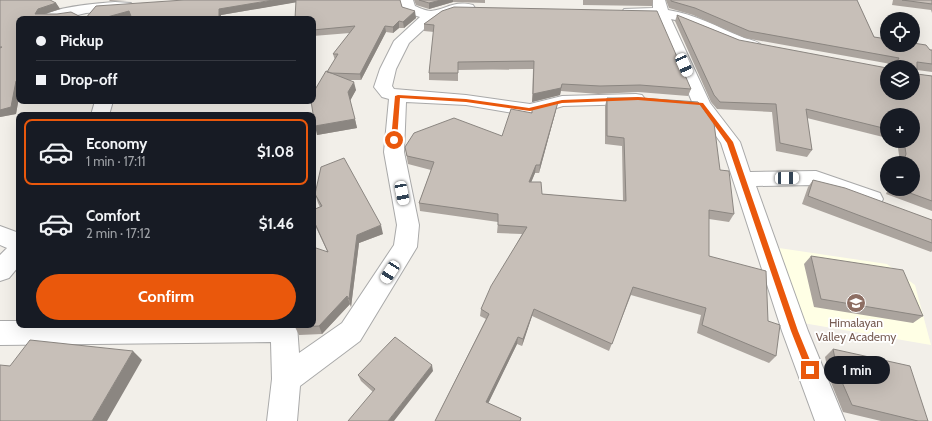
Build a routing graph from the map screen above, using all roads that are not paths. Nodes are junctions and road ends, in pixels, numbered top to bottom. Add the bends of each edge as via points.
1 (406, 0) edge
2 (142, 6) edge
3 (660, 6) edge
4 (97, 8) edge
5 (485, 8) edge
6 (613, 11) edge
7 (56, 16) edge
8 (430, 16) junction
9 (771, 49) edge
10 (398, 96) junction
11 (652, 100) edge
12 (680, 102) edge
13 (702, 104) junction
14 (743, 179) junction
15 (889, 205) edge
16 (0, 235) edge
17 (16, 242) edge
18 (16, 253) edge
19 (0, 271) edge
20 (236, 328) edge
21 (283, 328) edge
22 (0, 333) edge
23 (286, 379) junction
24 (282, 421) edge
25 (830, 421) edge

1 - 8 street via 409,9
2 - 4 street
3 - 6 street
3 - 9 street via 741,43
3 - 13 street
4 - 7 street
5 - 8 street via 453,8
8 - 10 street via 402,41 388,69 383,87
10 - 11 street via 466,100 530,110 562,101
10 - 23 street via 394,152 408,225 405,247 352,332
12 - 13 street
13 - 14 street via 730,142
14 - 15 street via 816,178
14 - 25 street via 794,331
16 - 17 street
18 - 19 street
20 - 22 street
21 - 23 street
23 - 24 street

